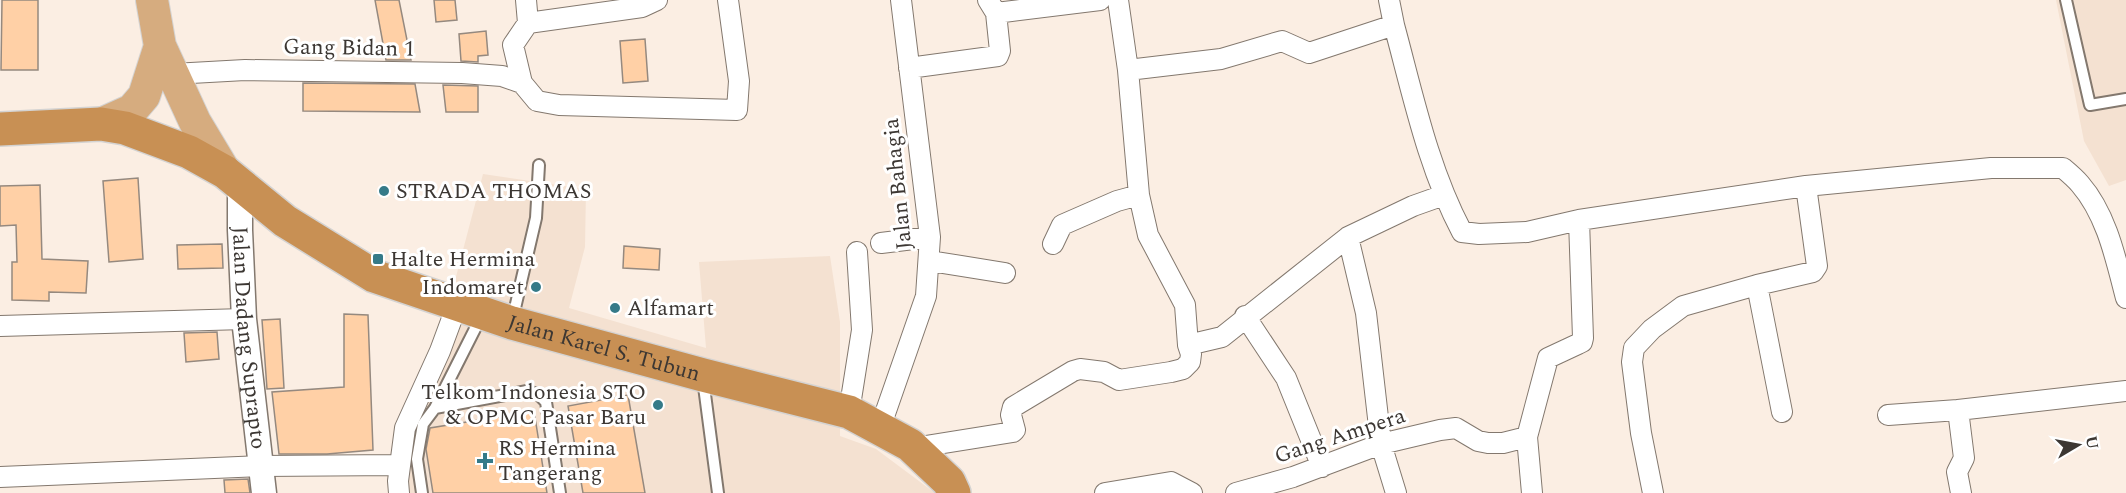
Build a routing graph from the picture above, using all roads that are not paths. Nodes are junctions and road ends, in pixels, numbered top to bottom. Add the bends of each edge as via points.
1 (152, 0) edge
2 (526, 0) edge
3 (657, 0) edge
4 (728, 0) edge
5 (901, 0) edge
6 (1100, 0) edge
7 (1118, 0) edge
8 (1389, 0) edge
9 (2066, 0) edge
10 (992, 6) edge
11 (528, 23) junction
12 (1394, 26) junction
13 (167, 60) junction
14 (909, 68) junction
15 (1128, 70) junction
16 (522, 83) junction
17 (2126, 99) edge
18 (101, 124) junction
19 (0, 129) edge
20 (538, 165) dead end
21 (233, 178) junction
22 (1806, 186) junction
23 (1138, 195) junction
24 (1444, 195) junction
25 (1579, 220) junction
26 (930, 237) junction
27 (1348, 237) junction
28 (881, 243) dead end
29 (1053, 244) dead end
30 (857, 252) dead end
31 (930, 261) junction
32 (1005, 273) dead end
33 (1757, 285) junction
34 (2126, 298) edge
35 (484, 314) junction
36 (1245, 316) junction
37 (244, 320) junction
38 (0, 326) edge
39 (1188, 345) junction
40 (703, 375) junction
41 (2126, 391) edge
42 (435, 408) junction
43 (1958, 410) junction
44 (849, 412) junction
45 (1782, 412) dead end
46 (1888, 415) dead end
47 (880, 428) junction
48 (1527, 437) junction
49 (1381, 444) junction
50 (913, 448) junction
51 (400, 465) junction
52 (260, 466) junction
53 (1322, 467) junction
54 (0, 477) edge
55 (264, 493) edge
56 (399, 493) edge
57 (422, 493) edge
58 (560, 493) edge
59 (718, 493) edge
60 (954, 493) edge
61 (1105, 493) edge
62 (1192, 493) edge
63 (1236, 493) edge
64 (1396, 493) edge
65 (1532, 493) edge
66 (1653, 493) edge
67 (1961, 493) edge

1 - 13 main road
2 - 11 street
3 - 11 street via 642,7
4 - 16 street via 739,81 737,110 559,105 537,101
5 - 14 street, Jalan Bahagia
6 - 10 street
7 - 15 street
8 - 12 street
9 - 17 lane via 2090,105
10 - 14 street via 998,56
11 - 16 street via 513,45
12 - 15 street via 1309,53 1282,41 1221,59
12 - 24 street
13 - 16 street, Gang Bidan 1 via 245,70 462,73 502,76
13 - 18 main road via 132,110
13 - 21 main road via 205,141
14 - 26 street, Jalan Bahagia
15 - 23 street
18 - 19 highway, Jalan Karel S. Tubun
18 - 21 highway, Jalan Karel S. Tubun via 125,128 178,148
20 - 35 lane via 536,218
21 - 35 highway, Jalan Karel S. Tubun via 285,221 374,276
21 - 37 street, Jalan Dadang Suprapto
22 - 25 street
22 - 33 street via 1817,266 1807,274
22 - 34 street via 1991,168 2063,168 2093,202 2113,247
23 - 29 street via 1062,225
23 - 39 street via 1148,235 1185,305
24 - 25 street via 1462,232 1527,232
24 - 27 street
25 - 48 street via 1583,338 1548,358
26 - 28 street
26 - 31 street, Jalan Bahagia
27 - 36 street
27 - 49 street via 1366,313
30 - 44 street via 862,330
31 - 32 street
31 - 47 street, Jalan Bahagia via 926,296
33 - 45 street
33 - 66 street via 1683,306 1634,348 1632,362 1641,433
35 - 40 highway, Jalan Karel S. Tubun
35 - 42 lane
35 - 51 street via 440,351 405,428
36 - 39 street via 1222,337
36 - 53 street via 1286,378
37 - 38 street
37 - 52 street, Jalan Dadang Suprapto
39 - 50 street via 1190,363 1182,369 1119,380 1092,369 1073,371 1013,407 1013,432
40 - 44 highway, Jalan Karel S. Tubun
40 - 59 lane
41 - 43 street
42 - 57 lane via 423,424 417,459
42 - 58 lane via 527,391 538,394 546,402
43 - 46 street
43 - 67 street via 1964,458 1957,472
44 - 47 highway, Jalan Karel S. Tubun
47 - 50 highway, Jalan Karel S. Tubun
48 - 49 street, Gang Ampera via 1488,443 1456,428
48 - 65 street
49 - 53 street, Gang Ampera
49 - 64 street
50 - 60 highway, Jalan Karel S. Tubun via 949,482
51 - 52 street
51 - 56 street
52 - 54 street
52 - 55 street, Jalan Dadang Suprapto
53 - 63 street, Gang Ampera
61 - 62 street via 1171,482

